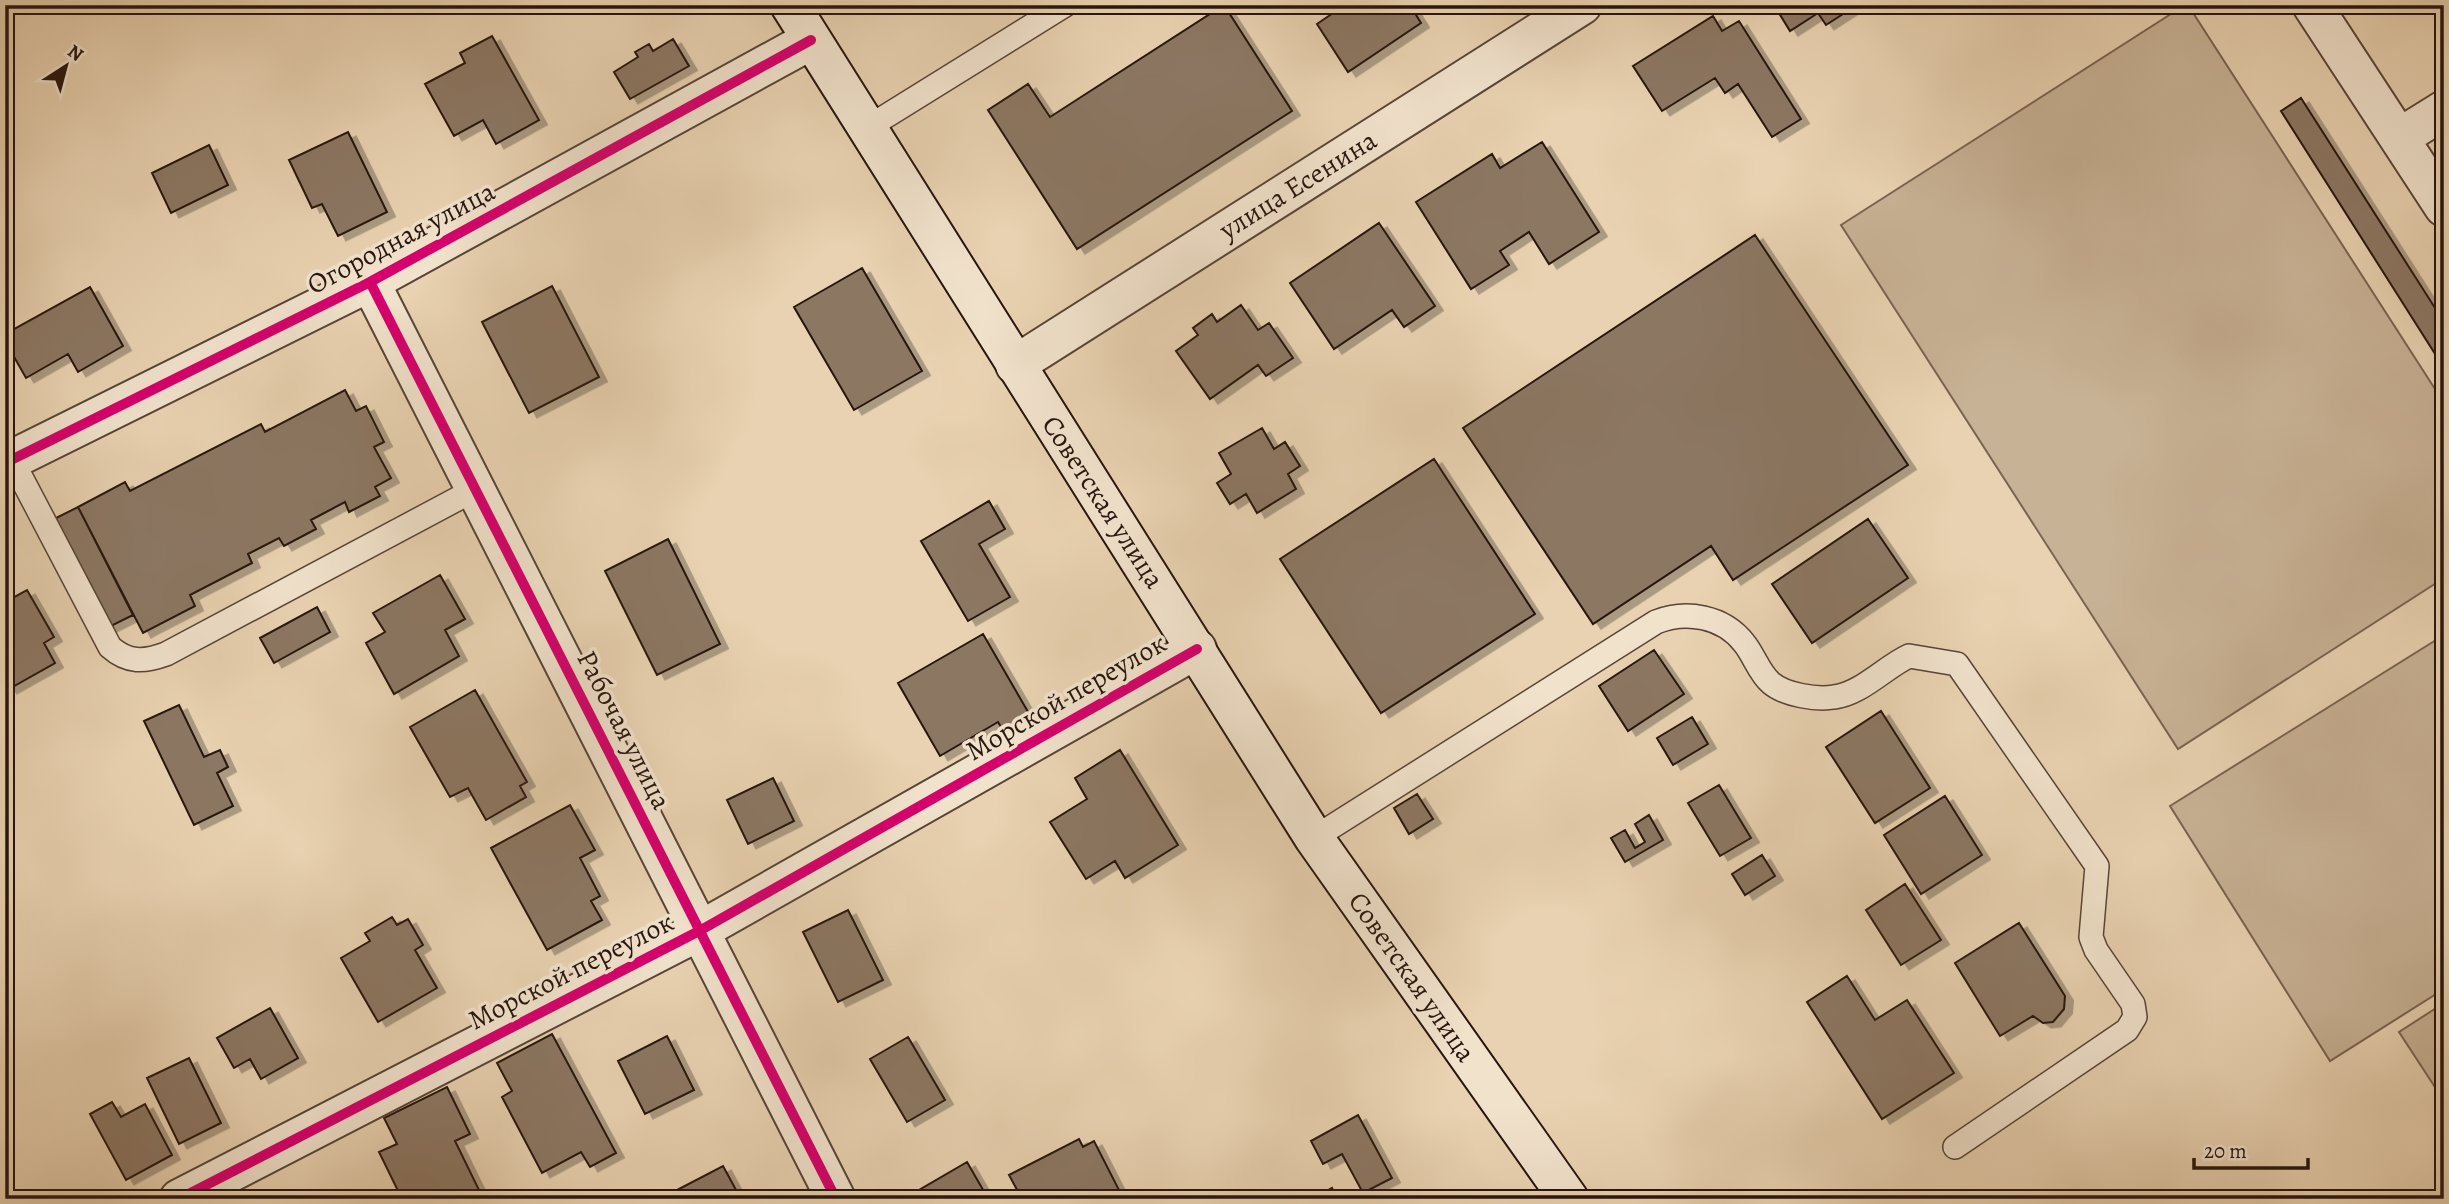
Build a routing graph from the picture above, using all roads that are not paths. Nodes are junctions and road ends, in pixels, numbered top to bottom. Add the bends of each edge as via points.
1 (790, 5) edge
2 (1065, 5) edge
3 (1582, 5) edge
4 (2312, 5) edge
5 (811, 40) junction
6 (2444, 110) edge
7 (866, 128) junction
8 (2399, 138) junction
9 (2444, 207) edge
10 (370, 282) junction
11 (1015, 365) junction
12 (8, 461) edge
13 (476, 489) junction
14 (1197, 649) junction
15 (1314, 838) junction
16 (701, 930) junction
17 (1955, 1147) dead end
18 (179, 1199) edge
19 (836, 1199) edge
20 (1569, 1199) edge

1 - 5 street, Советская улица
2 - 7 lane
3 - 11 street, улица Есенина
4 - 8 street
5 - 7 street, Советская улица
5 - 10 street, Огородная улица
6 - 8 street
7 - 11 street, Советская улица
8 - 9 street
10 - 12 street, Огородная улица
10 - 13 street, Рабочая улица
11 - 14 street, Советская улица
12 - 13 lane via 110,647 133,661 166,654
13 - 16 street, Рабочая улица
14 - 15 street, Советская улица
14 - 16 street, Морской переулок
15 - 17 lane via 1656,622 1674,615 1712,621 1729,629 1772,684 1820,698 1849,692 1909,656 1957,664 2096,866 2091,937 2133,1004 2135,1017 2127,1030
15 - 20 street, Советская улица
16 - 18 street, Морской переулок
16 - 19 street, Рабочая улица

